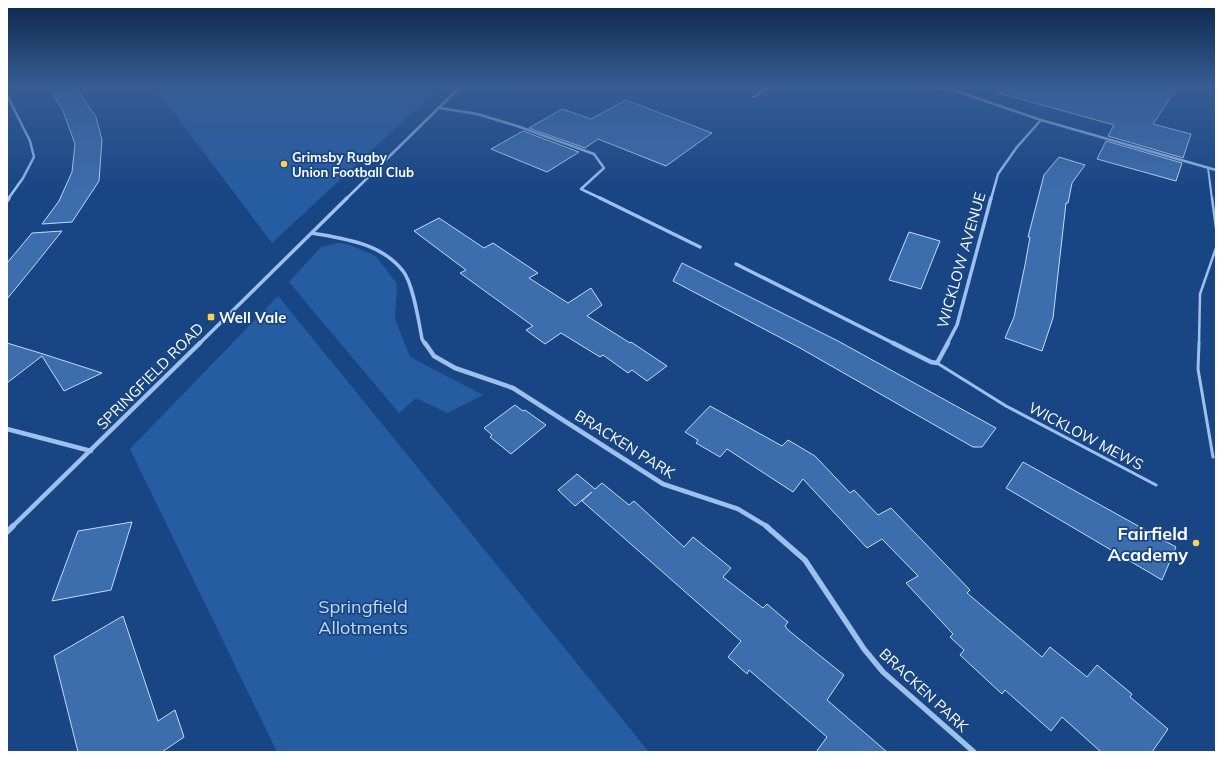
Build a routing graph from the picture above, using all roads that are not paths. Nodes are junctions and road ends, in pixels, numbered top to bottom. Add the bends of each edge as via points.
1 (20, 120) edge
2 (427, 120) edge
3 (498, 120) edge
4 (1041, 120) edge
5 (1042, 120) edge
6 (1208, 168) junction
7 (1216, 170) edge
8 (7, 201) edge
9 (1216, 228) edge
10 (312, 232) junction
11 (700, 247) dead end
12 (1216, 248) edge
13 (736, 264) dead end
14 (937, 363) junction
15 (7, 429) edge
16 (91, 451) junction
17 (1213, 457) dead end
18 (1156, 485) dead end
19 (7, 532) edge
20 (974, 752) edge

1 - 8 street via 30,141 34,157
2 - 10 street, SPRINGFIELD ROAD
3 - 11 street via 594,154 604,168 581,189
4 - 14 street, WICKLOW AVENUE via 998,174 957,325
5 - 6 street
6 - 7 street
6 - 9 lane
10 - 16 street, SPRINGFIELD ROAD
10 - 20 street, BRACKEN PARK via 360,242 384,254 404,272 415,303 422,339 434,356 455,368 513,388 663,484 738,509 771,529 805,560 864,649 883,672
12 - 17 lane via 1200,294 1198,369
13 - 14 street via 930,362
14 - 18 lane, WICKLOW MEWS via 1006,406
15 - 16 street
16 - 19 street, SPRINGFIELD ROAD

